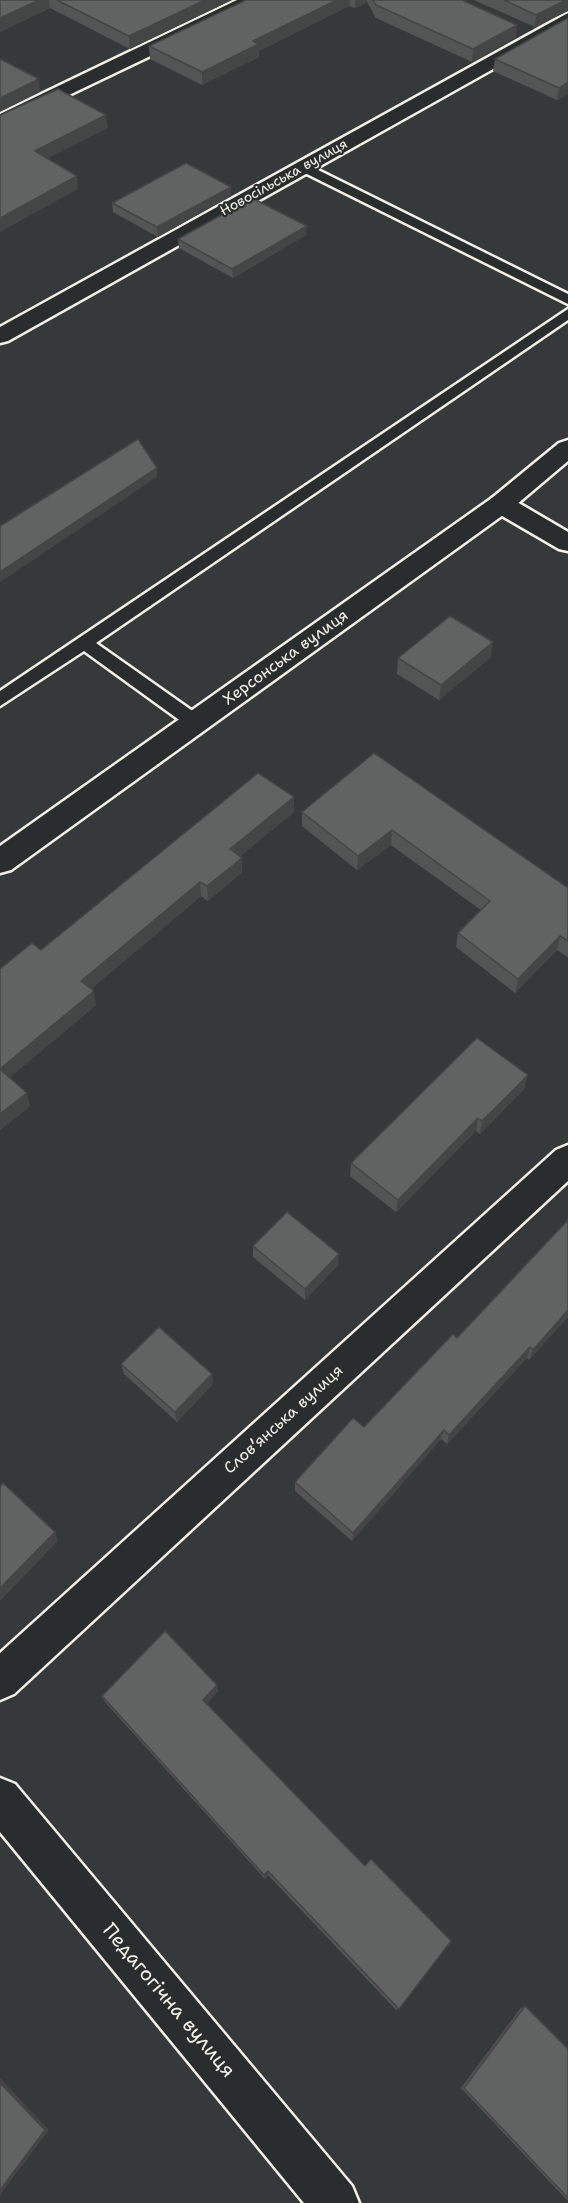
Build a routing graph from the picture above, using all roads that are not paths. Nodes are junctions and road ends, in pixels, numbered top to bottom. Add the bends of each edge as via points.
1 (252, 0) edge
2 (568, 19) edge
3 (515, 28) edge
4 (536, 37) junction
5 (0, 123) edge
6 (304, 167) junction
7 (568, 300) edge
8 (568, 313) edge
9 (2, 333) edge
10 (568, 448) edge
11 (501, 504) junction
12 (568, 543) edge
13 (84, 643) junction
14 (0, 700) edge
15 (195, 722) junction
16 (0, 862) edge
17 (568, 1160) edge
18 (0, 1680) edge
19 (0, 1799) edge
20 (335, 2203) edge

1 - 5 street
2 - 4 street, Новосільська вулиця
3 - 4 street
4 - 6 street, Новосільська вулиця
6 - 7 lane
6 - 9 street, Новосільська вулиця
8 - 13 lane
10 - 11 street, Херсонська вулиця
11 - 12 street
11 - 15 street, Херсонська вулиця
13 - 14 lane
13 - 15 lane
15 - 16 street, Херсонська вулиця
17 - 18 street, Словʼянська вулиця
19 - 20 street, Педагогічна вулиця

